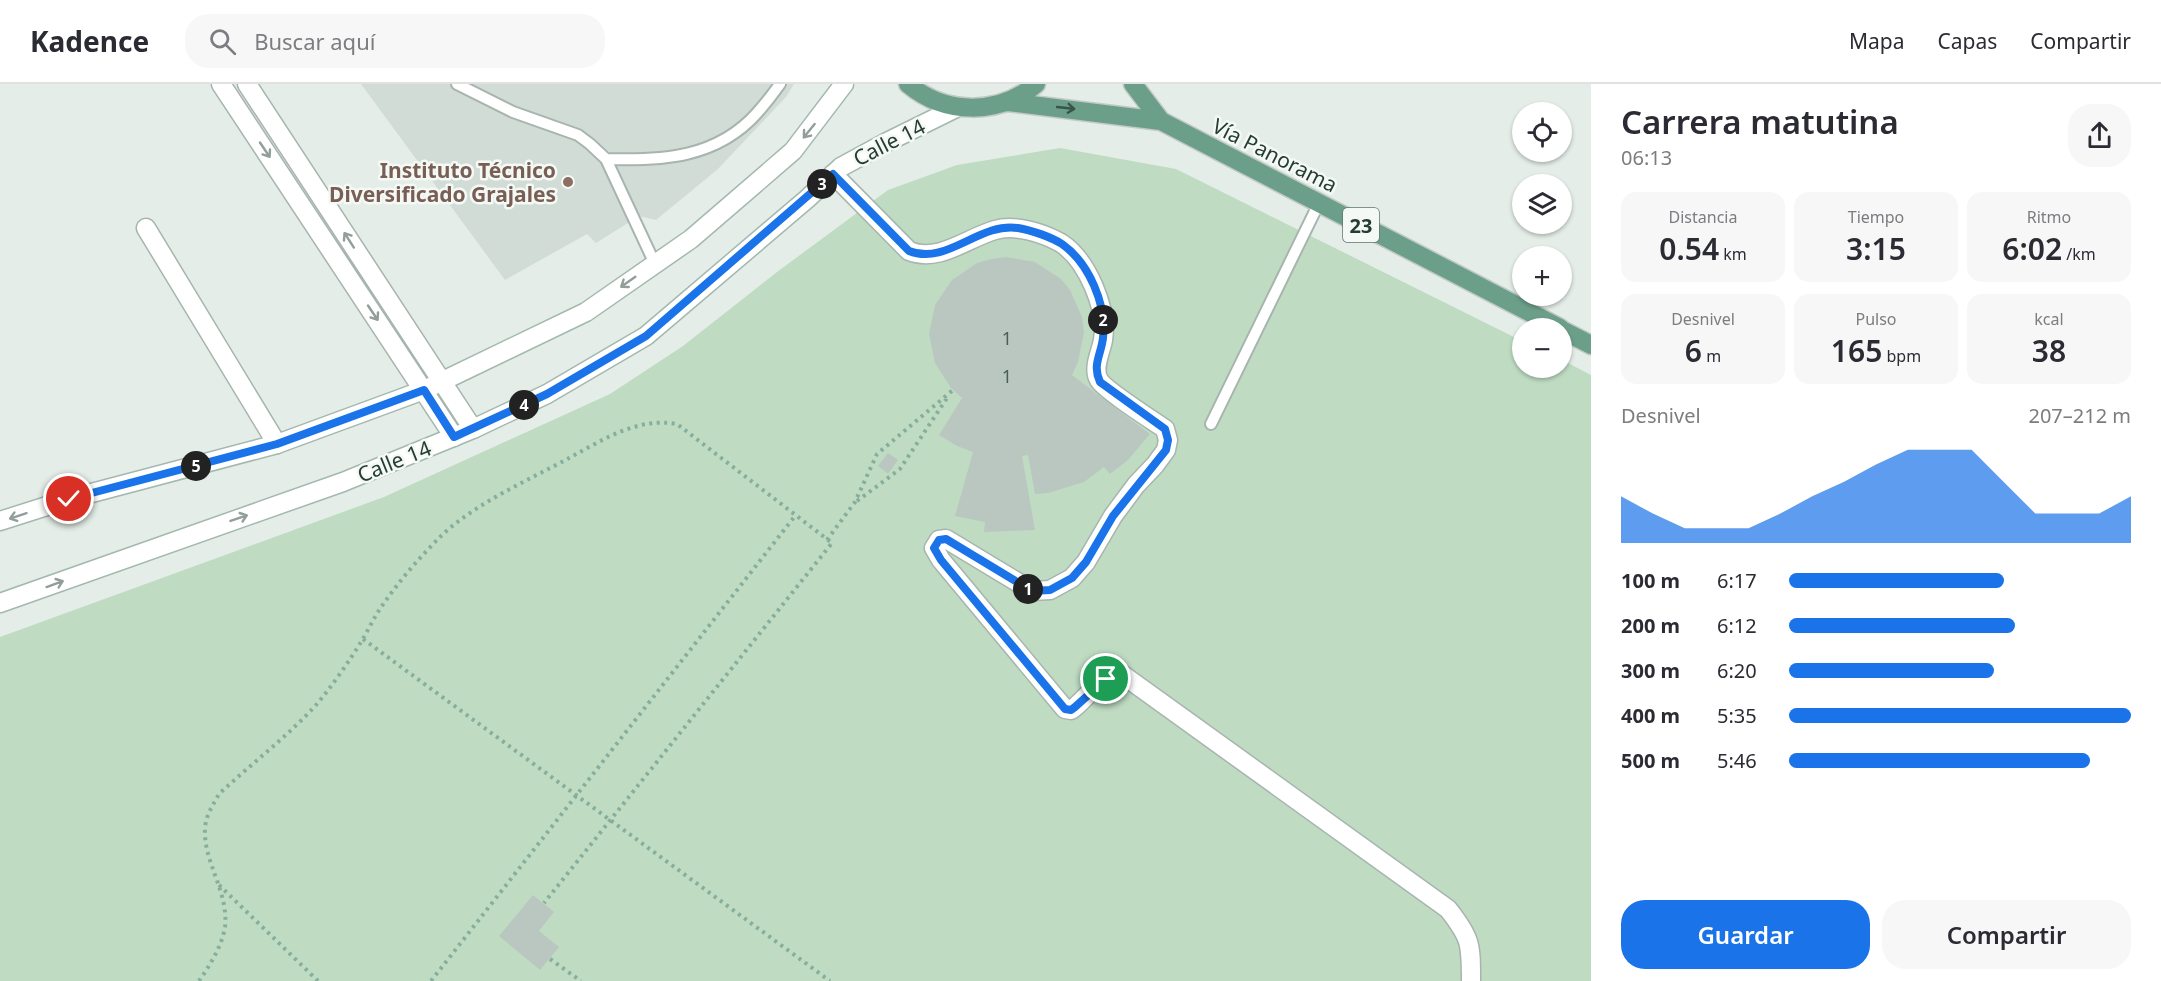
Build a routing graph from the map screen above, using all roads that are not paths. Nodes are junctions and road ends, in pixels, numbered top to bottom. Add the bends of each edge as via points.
1 (221, 84) edge
2 (247, 84) edge
3 (457, 84) edge
4 (780, 84) edge
5 (844, 84) edge
6 (908, 84) edge
7 (1036, 84) edge
8 (1134, 84) edge
9 (1008, 102) junction
10 (958, 108) junction
11 (268, 116) junction
12 (1161, 121) junction
13 (250, 128) junction
14 (606, 159) junction
15 (833, 174) junction
16 (1319, 203) junction
17 (146, 228) dead end
18 (655, 264) junction
19 (1540, 318) edge
20 (1572, 335) edge
21 (1591, 345) edge
22 (441, 381) junction
23 (424, 390) junction
24 (1211, 424) dead end
25 (473, 429) junction
26 (454, 437) junction
27 (277, 444) junction
28 (0, 521) edge
29 (0, 603) edge
30 (1471, 981) edge

1 - 13 street
2 - 11 street
3 - 14 lane via 513,112 578,135
4 - 14 lane via 756,114 714,146 651,160
5 -> 18 street via 793,151
6 - 10 main road via 924,96
7 - 9 main road
8 - 12 main road, Vía Panorama / 23
9 - 10 main road
9 -> 12 main road, Vía Panorama / 23
10 - 15 street, Calle 14 via 886,142
11 - 13 street
22 -> 11 street
12 - 16 main road, Vía Panorama / 23
13 -> 23 street
14 - 18 lane
15 - 25 street, Calle 14 via 646,336 547,394
15 - 30 street via 909,251 920,255 934,255 996,229 1018,228 1062,244 1080,262 1100,305 1104,324 1096,369 1100,382 1165,429 1166,450 1113,516 1072,578 1050,590 1032,591 946,539 939,540 934,548 941,560 1065,709 1071,710 1106,679 1123,675 1448,909 1463,928 1471,949
16 - 19 main road, Vía Panorama / 23
16 - 24 lane
17 - 27 street
18 -> 22 street via 586,312
20 - 21 main road, Vía Panorama / 23
22 - 23 street
22 - 25 street
23 - 26 street
23 - 27 street
25 - 26 street, Calle 14
29 -> 26 street, Calle 14 via 343,482
27 -> 28 street

